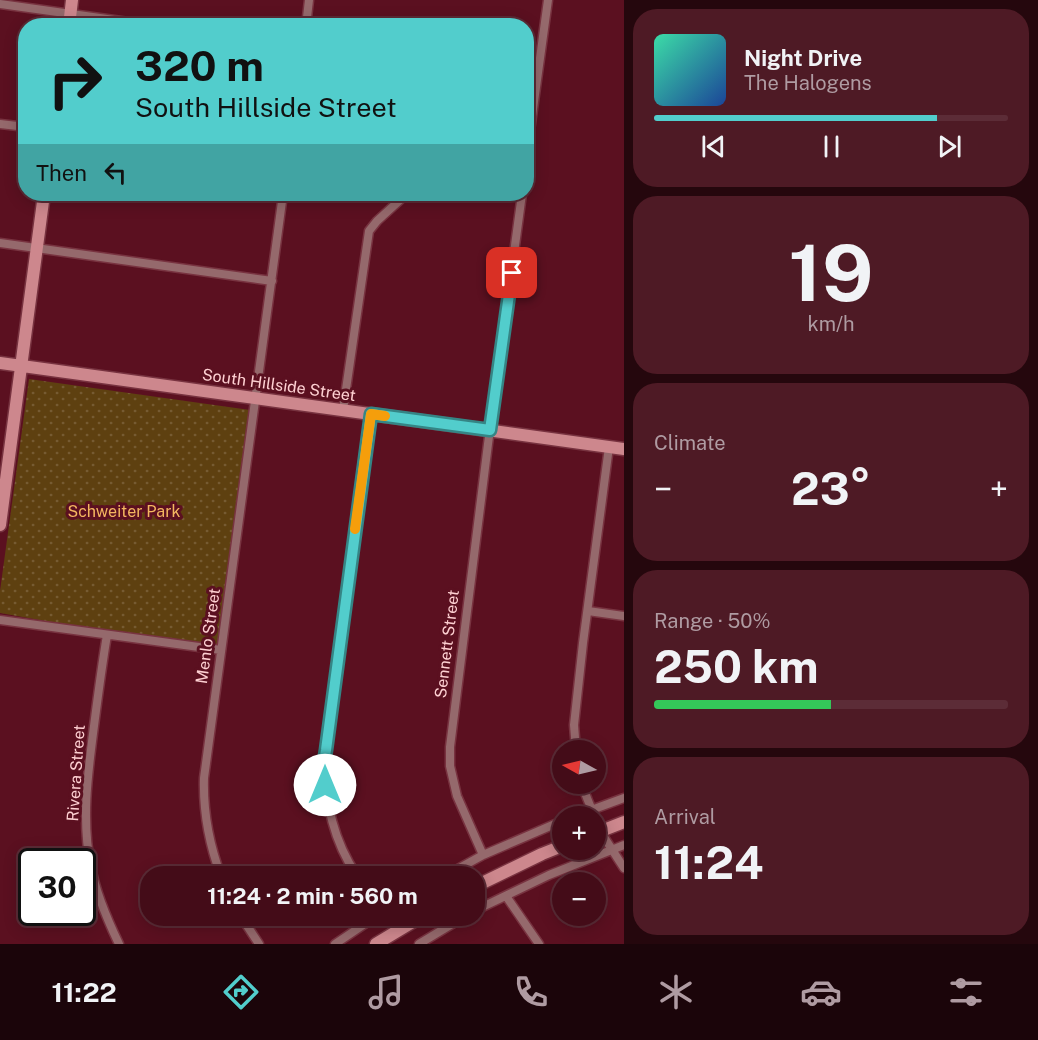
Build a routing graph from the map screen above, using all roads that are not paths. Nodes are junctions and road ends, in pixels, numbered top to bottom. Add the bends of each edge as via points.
1 (72, 0) edge
2 (309, 0) edge
3 (548, 0) edge
4 (0, 4) edge
5 (61, 18) edge
6 (70, 18) edge
7 (307, 18) edge
8 (534, 77) edge
9 (538, 77) junction
10 (534, 105) edge
11 (0, 124) edge
12 (18, 126) edge
13 (43, 201) edge
14 (282, 201) edge
15 (399, 201) edge
16 (521, 201) edge
17 (0, 243) edge
18 (37, 249) junction
19 (272, 281) junction
20 (0, 363) edge
21 (22, 366) junction
22 (256, 398) junction
23 (343, 410) junction
24 (371, 414) junction
25 (490, 430) junction
26 (609, 447) junction
27 (624, 449) edge
28 (2, 491) edge
29 (0, 525) edge
30 (588, 611) junction
31 (624, 616) edge
32 (0, 620) edge
33 (107, 635) junction
34 (220, 650) junction
35 (575, 740) edge
36 (624, 798) edge
37 (606, 808) edge
38 (624, 822) edge
39 (552, 825) edge
40 (606, 829) edge
41 (606, 842) edge
42 (624, 845) edge
43 (552, 850) edge
44 (612, 850) junction
45 (483, 855) junction
46 (218, 866) edge
47 (350, 866) edge
48 (463, 866) edge
49 (624, 868) edge
50 (485, 881) edge
51 (506, 896) junction
52 (485, 906) edge
53 (247, 926) edge
54 (361, 926) edge
55 (406, 926) edge
56 (449, 926) edge
57 (119, 944) edge
58 (259, 944) edge
59 (334, 944) edge
60 (376, 944) edge
61 (419, 944) edge
62 (539, 944) edge

1 - 6 main road
2 - 7 street
3 - 9 street
4 - 5 street
8 - 9 street
9 - 10 street
11 - 12 street
13 - 18 main road
14 - 19 street, Menlo Street
15 - 23 street via 369,231
16 - 25 street, Sennett Street
17 - 18 street
18 - 19 street
18 - 21 main road
19 - 22 street, Menlo Street
20 - 21 main road, South Hillside Street
21 - 22 main road, South Hillside Street
21 - 28 main road
22 - 23 main road, South Hillside Street
22 - 34 street, Menlo Street
23 - 24 main road, South Hillside Street
24 - 25 main road, South Hillside Street
24 - 47 street via 324,762 335,835
25 - 26 main road, South Hillside Street
25 - 45 street, Sennett Street via 450,747 457,796
26 - 27 main road, South Hillside Street
26 - 30 street
28 - 29 main road
30 - 31 street
30 - 35 street
32 - 33 street
33 - 34 street
33 - 57 street, Rivera Street via 88,771 87,836 90,866 101,905
34 - 46 street, Menlo Street via 203,792 208,832
36 - 37 street
38 - 40 main road
39 - 45 street
41 - 44 street
42 - 44 street
43 - 50 main road
44 - 49 street
44 - 51 street
45 - 48 street
51 - 52 street
51 - 62 street
53 - 58 street
54 - 59 street
55 - 60 main road
56 - 61 street

